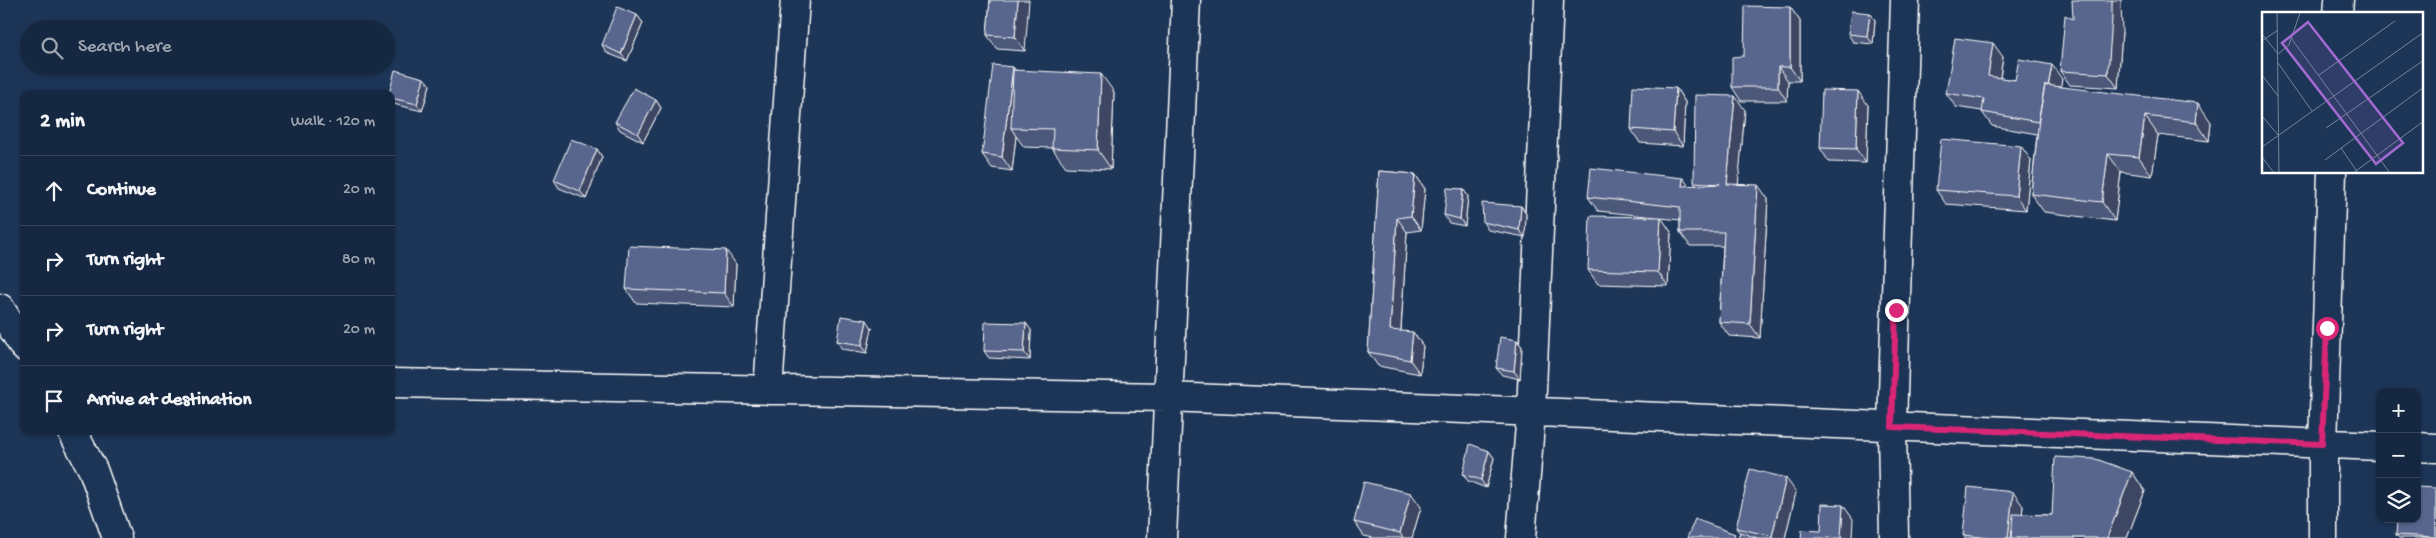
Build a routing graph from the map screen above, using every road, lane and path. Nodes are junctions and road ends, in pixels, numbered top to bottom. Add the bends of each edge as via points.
1 (795, 0) edge
2 (1186, 0) edge
3 (1549, 0) edge
4 (1905, 0) edge
5 (2332, 174) edge
6 (0, 308) edge
7 (20, 340) edge
8 (395, 383) edge
9 (768, 390) junction
10 (1167, 397) junction
11 (1531, 412) junction
12 (1892, 427) junction
13 (74, 435) edge
14 (2322, 444) junction
15 (2376, 446) edge
16 (2421, 447) edge
17 (2436, 448) edge
18 (117, 538) edge
19 (1162, 538) edge
20 (1522, 538) edge
21 (1894, 538) edge
22 (2323, 538) edge

1 - 9 street
2 - 10 street
3 - 11 street
4 - 12 street
5 - 14 street
6 - 7 street
8 - 9 street
9 - 10 street
10 - 11 street
10 - 19 street
11 - 12 street
11 - 20 street
12 - 14 street
12 - 21 street
13 - 18 street via 93,470
14 - 15 street
14 - 22 street
16 - 17 street

